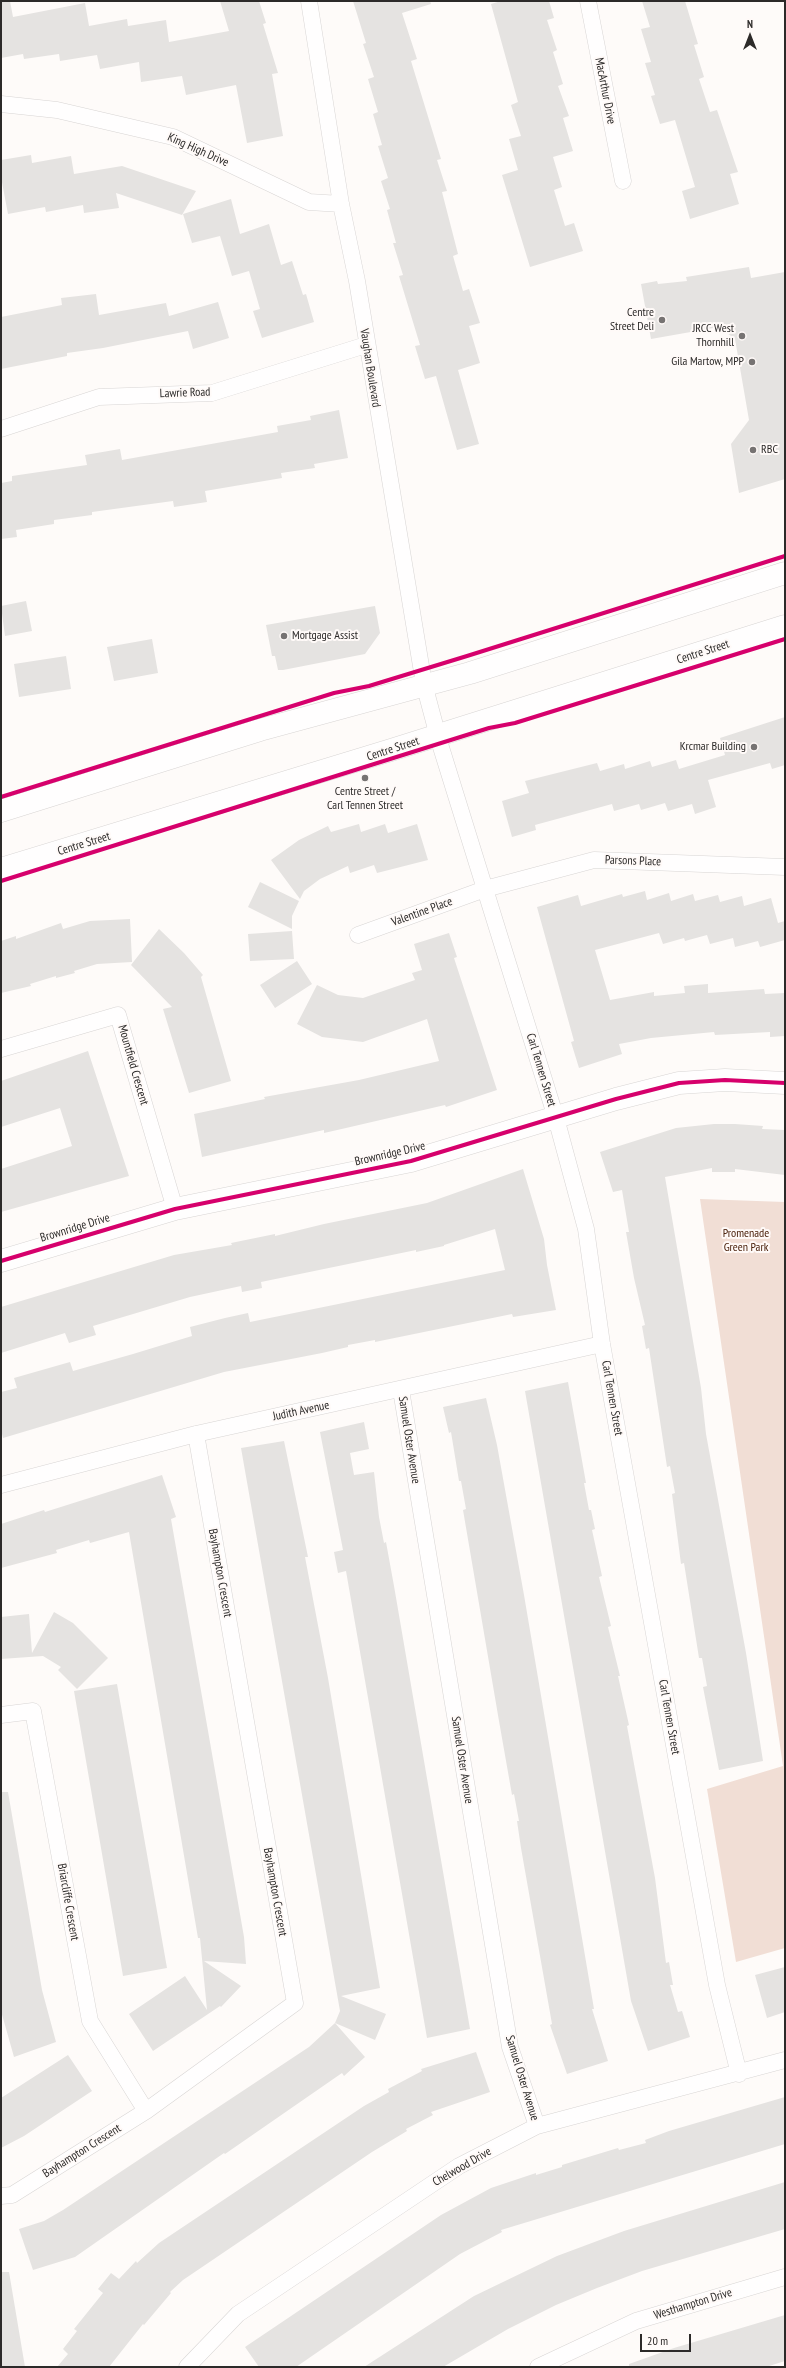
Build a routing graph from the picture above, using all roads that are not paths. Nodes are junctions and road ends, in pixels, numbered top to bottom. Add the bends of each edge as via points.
1 (309, 1) edge
2 (588, 1) edge
3 (1, 104) edge
4 (623, 182) dead end
5 (341, 204) junction
6 (366, 345) junction
7 (1, 429) edge
8 (785, 573) edge
9 (785, 626) edge
10 (424, 684) junction
11 (438, 735) junction
12 (1, 811) edge
13 (785, 867) edge
14 (1, 869) edge
15 (485, 889) junction
16 (358, 935) dead end
17 (1, 1049) edge
18 (785, 1083) edge
19 (556, 1118) junction
20 (175, 1209) junction
21 (1, 1261) edge
22 (602, 1344) junction
23 (401, 1390) junction
24 (196, 1434) junction
25 (1, 1485) edge
26 (1, 1715) edge
27 (785, 2060) edge
28 (739, 2074) junction
29 (146, 2111) junction
30 (537, 2126) junction
31 (1, 2196) edge
32 (785, 2277) edge
33 (187, 2367) edge
34 (538, 2367) edge

1 - 5 street, Vaughan Boulevard
2 - 4 street, MacArthur Drive
3 - 5 street, King High Drive via 57,110 172,137 309,202
5 - 6 street, Vaughan Boulevard via 357,281
6 - 7 street, Lawrie Road via 212,393 99,396
6 - 10 street, Vaughan Boulevard
8 - 10 main road via 470,673
9 - 11 main road, Centre Street
10 - 11 street, Vaughan Boulevard
10 - 12 main road via 260,730
11 - 14 main road, Centre Street
11 - 15 street, Carl Tennen Street
13 - 15 street, Parsons Place via 594,860
15 - 16 street, Valentine Place
15 - 19 street, Carl Tennen Street
17 - 20 street, Mountfield Crescent via 118,1015
18 - 19 main road, Brownridge Drive via 725,1080 679,1083
19 - 20 main road, Brownridge Drive via 411,1160
19 - 22 street, Carl Tennen Street via 586,1229
20 - 21 main road, Brownridge Drive
22 - 23 street, Judith Avenue
22 - 28 street, Carl Tennen Street via 716,1978
23 - 24 street, Judith Avenue
23 - 30 street, Samuel Oster Avenue via 510,2047
24 - 25 street, Judith Avenue
24 - 29 street, Bayhampton Crescent via 295,2003
26 - 29 street, Briarcliffe Crescent via 33,1711 90,2021
27 - 28 street, Chelwood Drive
28 - 30 street, Chelwood Drive
29 - 31 street, Bayhampton Crescent via 12,2195
30 - 33 street, Chelwood Drive via 459,2166 238,2314
32 - 34 street, Westhampton Drive via 636,2321

